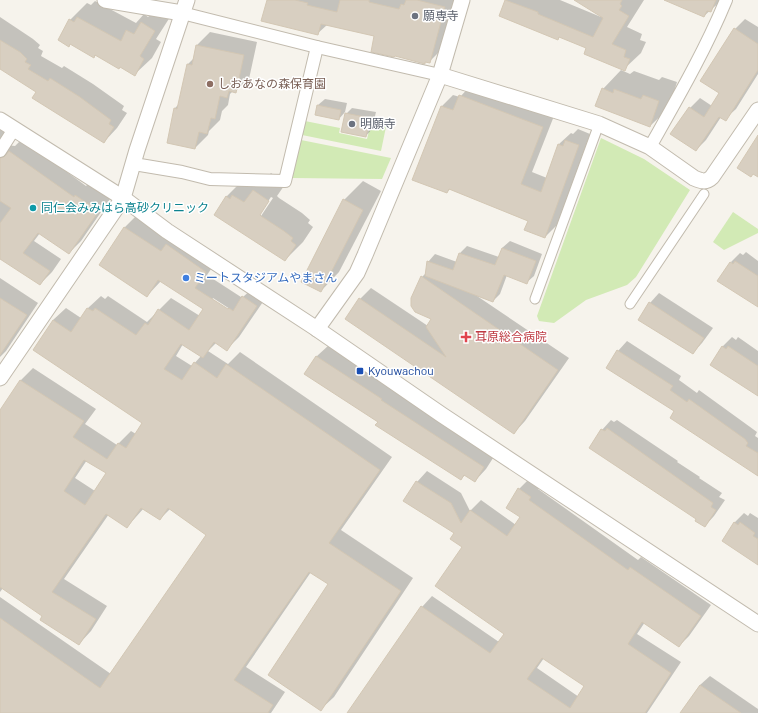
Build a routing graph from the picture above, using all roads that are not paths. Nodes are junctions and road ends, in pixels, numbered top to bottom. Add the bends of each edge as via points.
1 (105, 0) edge
2 (462, 0) edge
3 (726, 0) edge
4 (185, 6) edge
5 (317, 47) junction
6 (440, 75) junction
7 (758, 110) edge
8 (0, 120) edge
9 (599, 124) junction
10 (14, 129) junction
11 (650, 147) junction
12 (0, 151) edge
13 (134, 164) junction
14 (704, 194) dead end
15 (123, 198) junction
16 (535, 299) dead end
17 (630, 304) dead end
18 (317, 329) junction
19 (0, 378) edge
20 (758, 624) edge

1 - 4 street
2 - 6 street
3 - 11 street via 691,74
4 - 5 street
4 - 13 street
5 - 6 street
5 - 13 street via 285,181 210,180 182,172
6 - 9 street
6 - 18 street via 357,273
7 - 11 street via 709,180 694,178
8 - 10 street
9 - 11 street
9 - 16 street
10 - 12 street
10 - 15 street
13 - 15 street
14 - 17 street
15 - 18 street via 167,231
15 - 19 street
18 - 20 street via 449,420

